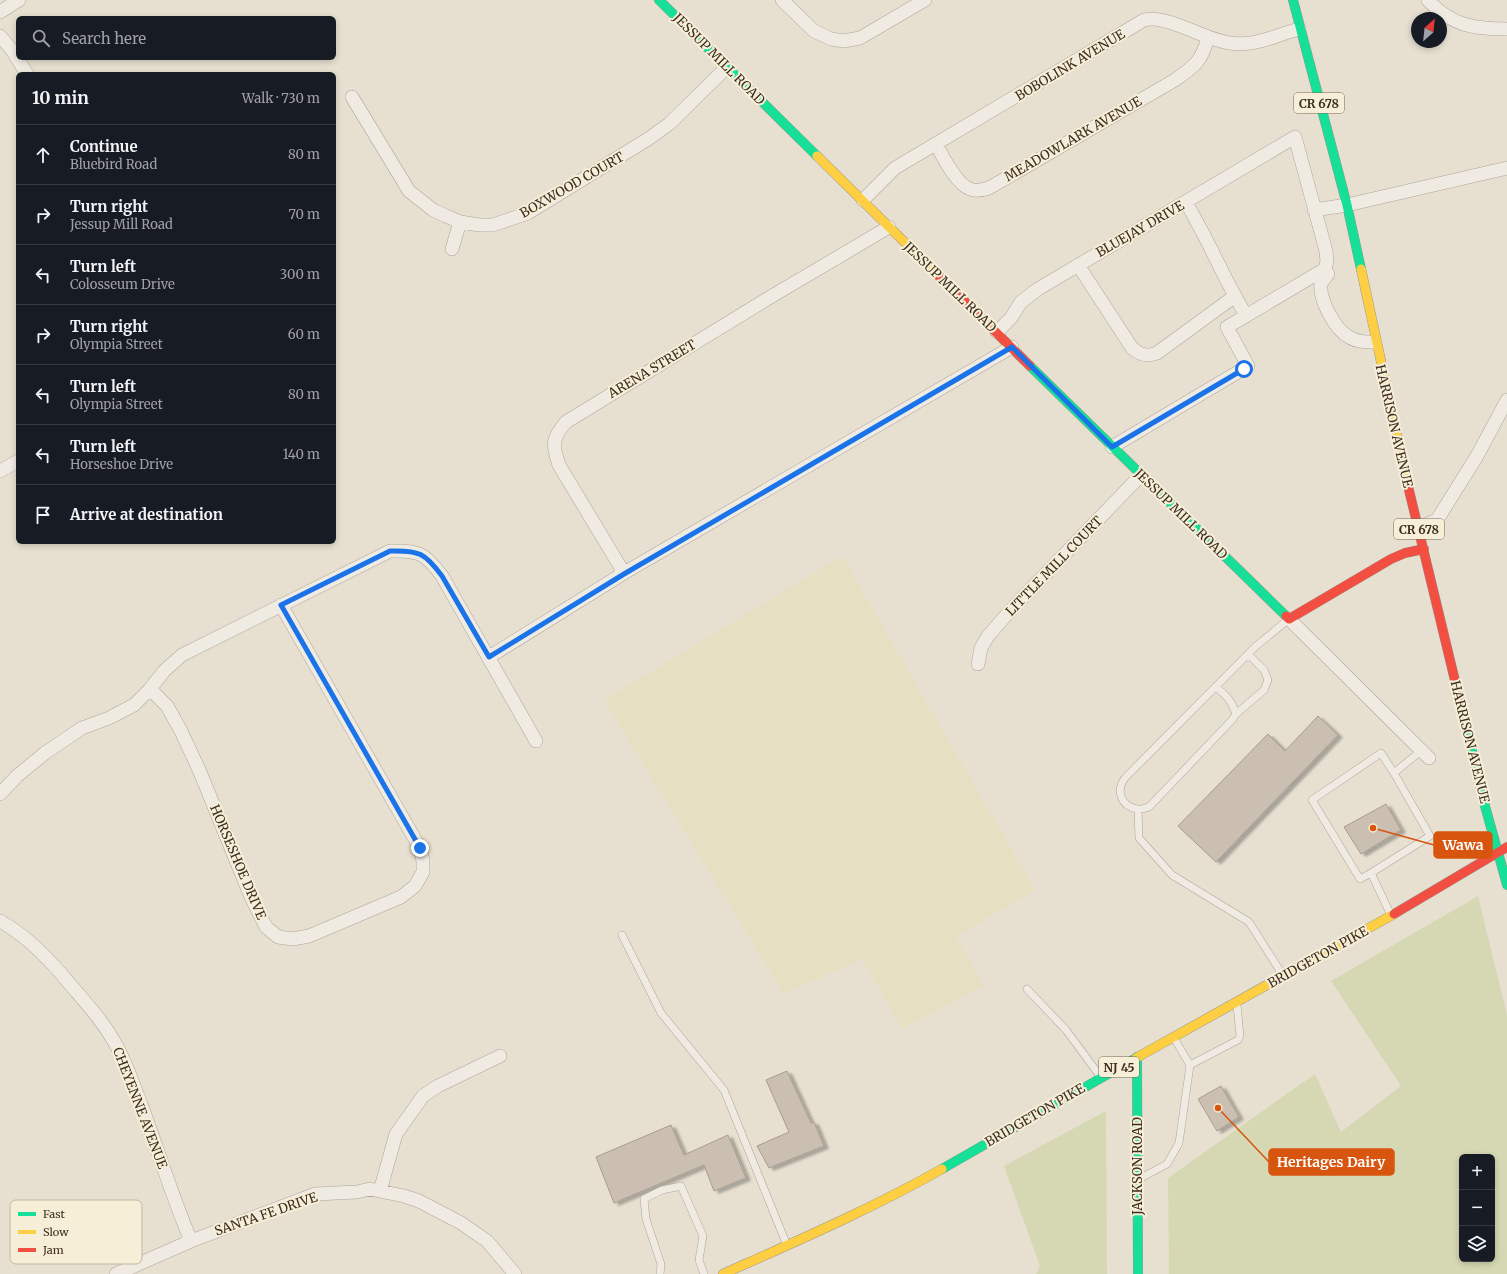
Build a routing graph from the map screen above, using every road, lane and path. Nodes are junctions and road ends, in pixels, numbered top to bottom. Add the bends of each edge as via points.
1 (19, 0) edge
2 (659, 0) edge
3 (782, 0) edge
4 (925, 0) edge
5 (1293, 0) edge
6 (1428, 0) edge
7 (0, 12) edge
8 (1299, 29) junction
9 (1507, 29) edge
10 (0, 36) edge
11 (1208, 36) junction
12 (16, 56) edge
13 (18, 60) edge
14 (727, 67) junction
15 (26, 72) edge
16 (352, 97) dead end
17 (936, 144) junction
18 (1507, 168) edge
19 (863, 200) junction
20 (1186, 202) junction
21 (1347, 205) junction
22 (1314, 210) junction
23 (460, 222) junction
24 (889, 227) junction
25 (452, 249) dead end
26 (1078, 265) junction
27 (1325, 269) junction
28 (1235, 296) junction
29 (1216, 310) junction
30 (1246, 316) junction
31 (1227, 327) junction
32 (997, 332) junction
33 (1376, 342) junction
34 (1012, 347) junction
35 (1507, 400) edge
36 (1112, 447) junction
37 (16, 462) edge
38 (0, 471) edge
39 (1141, 475) junction
40 (1419, 528) junction
41 (1424, 550) junction
42 (624, 574) junction
43 (281, 605) junction
44 (1289, 619) junction
45 (1248, 654) junction
46 (489, 657) junction
47 (978, 664) dead end
48 (1216, 686) junction
49 (150, 689) junction
50 (1236, 714) junction
51 (536, 741) dead end
52 (1426, 754) joint
53 (1394, 773) junction
54 (0, 794) edge
55 (1138, 810) junction
56 (1507, 847) edge
57 (1498, 852) junction
58 (1371, 873) junction
59 (1507, 886) edge
60 (1391, 915) junction
61 (0, 921) edge
62 (622, 936) dead end
63 (1283, 976) junction
64 (1027, 989) dead end
65 (1237, 1002) junction
66 (1173, 1037) junction
67 (500, 1056) dead end
68 (1136, 1057) junction
69 (1190, 1065) junction
70 (1101, 1077) junction
71 (1138, 1180) junction
72 (380, 1191) junction
73 (191, 1241) junction
74 (787, 1246) junction
75 (142, 1263) edge
76 (139, 1264) edge
77 (116, 1274) edge
78 (515, 1274) edge
79 (660, 1274) edge
80 (704, 1274) edge
81 (724, 1274) edge
82 (1138, 1274) edge

1 - 7 street
2 - 14 main road, JESSUP MILL ROAD
3 - 4 street via 814,31 831,39 844,41 866,35
5 - 8 main road, HARRISON AVENUE / CR 678
6 - 9 street via 1447,17 1464,25 1485,29
8 - 11 street, BOBOLINK AVENUE via 1252,44 1229,43
8 - 21 main road, HARRISON AVENUE / CR 678
10 - 12 street
11 - 17 street, BOBOLINK AVENUE via 1159,19 1144,20
11 - 17 street, MEADOWLARK AVENUE via 1204,52 1185,73 989,188 981,191 970,189 961,183
13 - 15 street
14 - 19 main road, JESSUP MILL ROAD
14 - 23 street, BOXWOOD COURT via 669,124 528,213 493,225
16 - 23 street, BOXWOOD COURT via 409,190 434,210
17 - 19 street, BOBOLINK AVENUE via 895,168
18 - 21 street
19 - 24 main road, JESSUP MILL ROAD
20 - 22 street, BLUEJAY DRIVE via 1294,137
20 - 26 street, BLUEJAY DRIVE
20 - 28 street
21 - 22 street
21 - 33 main road, HARRISON AVENUE / CR 678
22 - 27 street via 1326,251
23 - 25 street
24 - 32 main road, JESSUP MILL ROAD
24 - 42 street, ARENA STREET via 566,422 556,433 554,451 559,465
26 - 29 street via 1132,348 1144,355 1157,353
26 - 32 street, BLUEJAY DRIVE via 1021,302 1006,324
27 - 30 street
27 - 33 street via 1328,274 1321,283 1322,299 1338,328 1358,342
28 - 29 street
28 - 30 street
29 - 31 street
30 - 31 street
31 - 36 street via 1248,366
32 - 34 main road, JESSUP MILL ROAD
33 - 40 main road, HARRISON AVENUE / CR 678
34 - 36 main road, JESSUP MILL ROAD
34 - 42 street
35 - 40 street via 1437,520
36 - 39 main road, JESSUP MILL ROAD
37 - 38 street
39 - 44 main road, JESSUP MILL ROAD
39 - 47 street, LITTLE MILL COURT via 988,636 981,648
40 - 41 main road, HARRISON AVENUE / CR 678
41 - 44 main road via 1405,553 1392,559
41 - 57 main road, HARRISON AVENUE / CR 678
42 - 46 street
43 - 46 street via 390,551 408,550 419,553 434,565
43 - 49 street via 182,655 164,671
43 - 49 street, HORSESHOE DRIVE via 420,848 423,872 415,886 401,897 309,936 293,939 278,937 266,926 252,897 181,731 167,706
44 - 45 lane
44 - 52 street, JESSUP MILL ROAD
45 - 48 lane
45 - 50 lane via 1264,670 1268,680 1264,690
46 - 51 street
48 - 50 lane via 1230,699
48 - 55 lane via 1121,783 1121,798 1128,806
49 - 54 street via 134,705 82,728 45,753
50 - 55 lane via 1149,807
52 - 53 lane
53 - 58 lane via 1430,836
53 - 58 lane via 1381,753 1312,800 1360,879
55 - 63 lane via 1139,838 1172,876 1249,922
56 - 57 main road, BRIDGETON PIKE / NJ 45
57 - 59 main road, CR 678
57 - 60 main road, BRIDGETON PIKE / NJ 45
58 - 60 lane
60 - 63 main road, BRIDGETON PIKE / NJ 45
61 - 73 street, CHEYENNE AVENUE via 34,945 100,1018 131,1078
62 - 74 lane via 661,1013 724,1090
63 - 65 main road, BRIDGETON PIKE / NJ 45
64 - 70 lane via 1066,1030
65 - 66 main road, BRIDGETON PIKE / NJ 45
65 - 69 lane via 1240,1036 1238,1040
66 - 68 main road, BRIDGETON PIKE / NJ 45
66 - 69 lane
67 - 72 street via 438,1086 424,1096 396,1134
68 - 70 main road, BRIDGETON PIKE / NJ 45
68 - 71 main road, JACKSON ROAD
69 - 71 lane via 1179,1143 1167,1164
70 - 74 main road, BRIDGETON PIKE / NJ 45 via 908,1188
71 - 82 main road, JACKSON ROAD
72 - 73 street, SANTA FE DRIVE via 370,1189 315,1194
72 - 78 street, SANTA FE DRIVE via 419,1201 461,1223 487,1241
73 - 75 street, SANTA FE DRIVE
74 - 81 main road, BRIDGETON PIKE / NJ 45
76 - 77 street, SANTA FE DRIVE
79 - 80 lane via 661,1264 646,1219 644,1199 662,1190 681,1186 703,1236 699,1260

